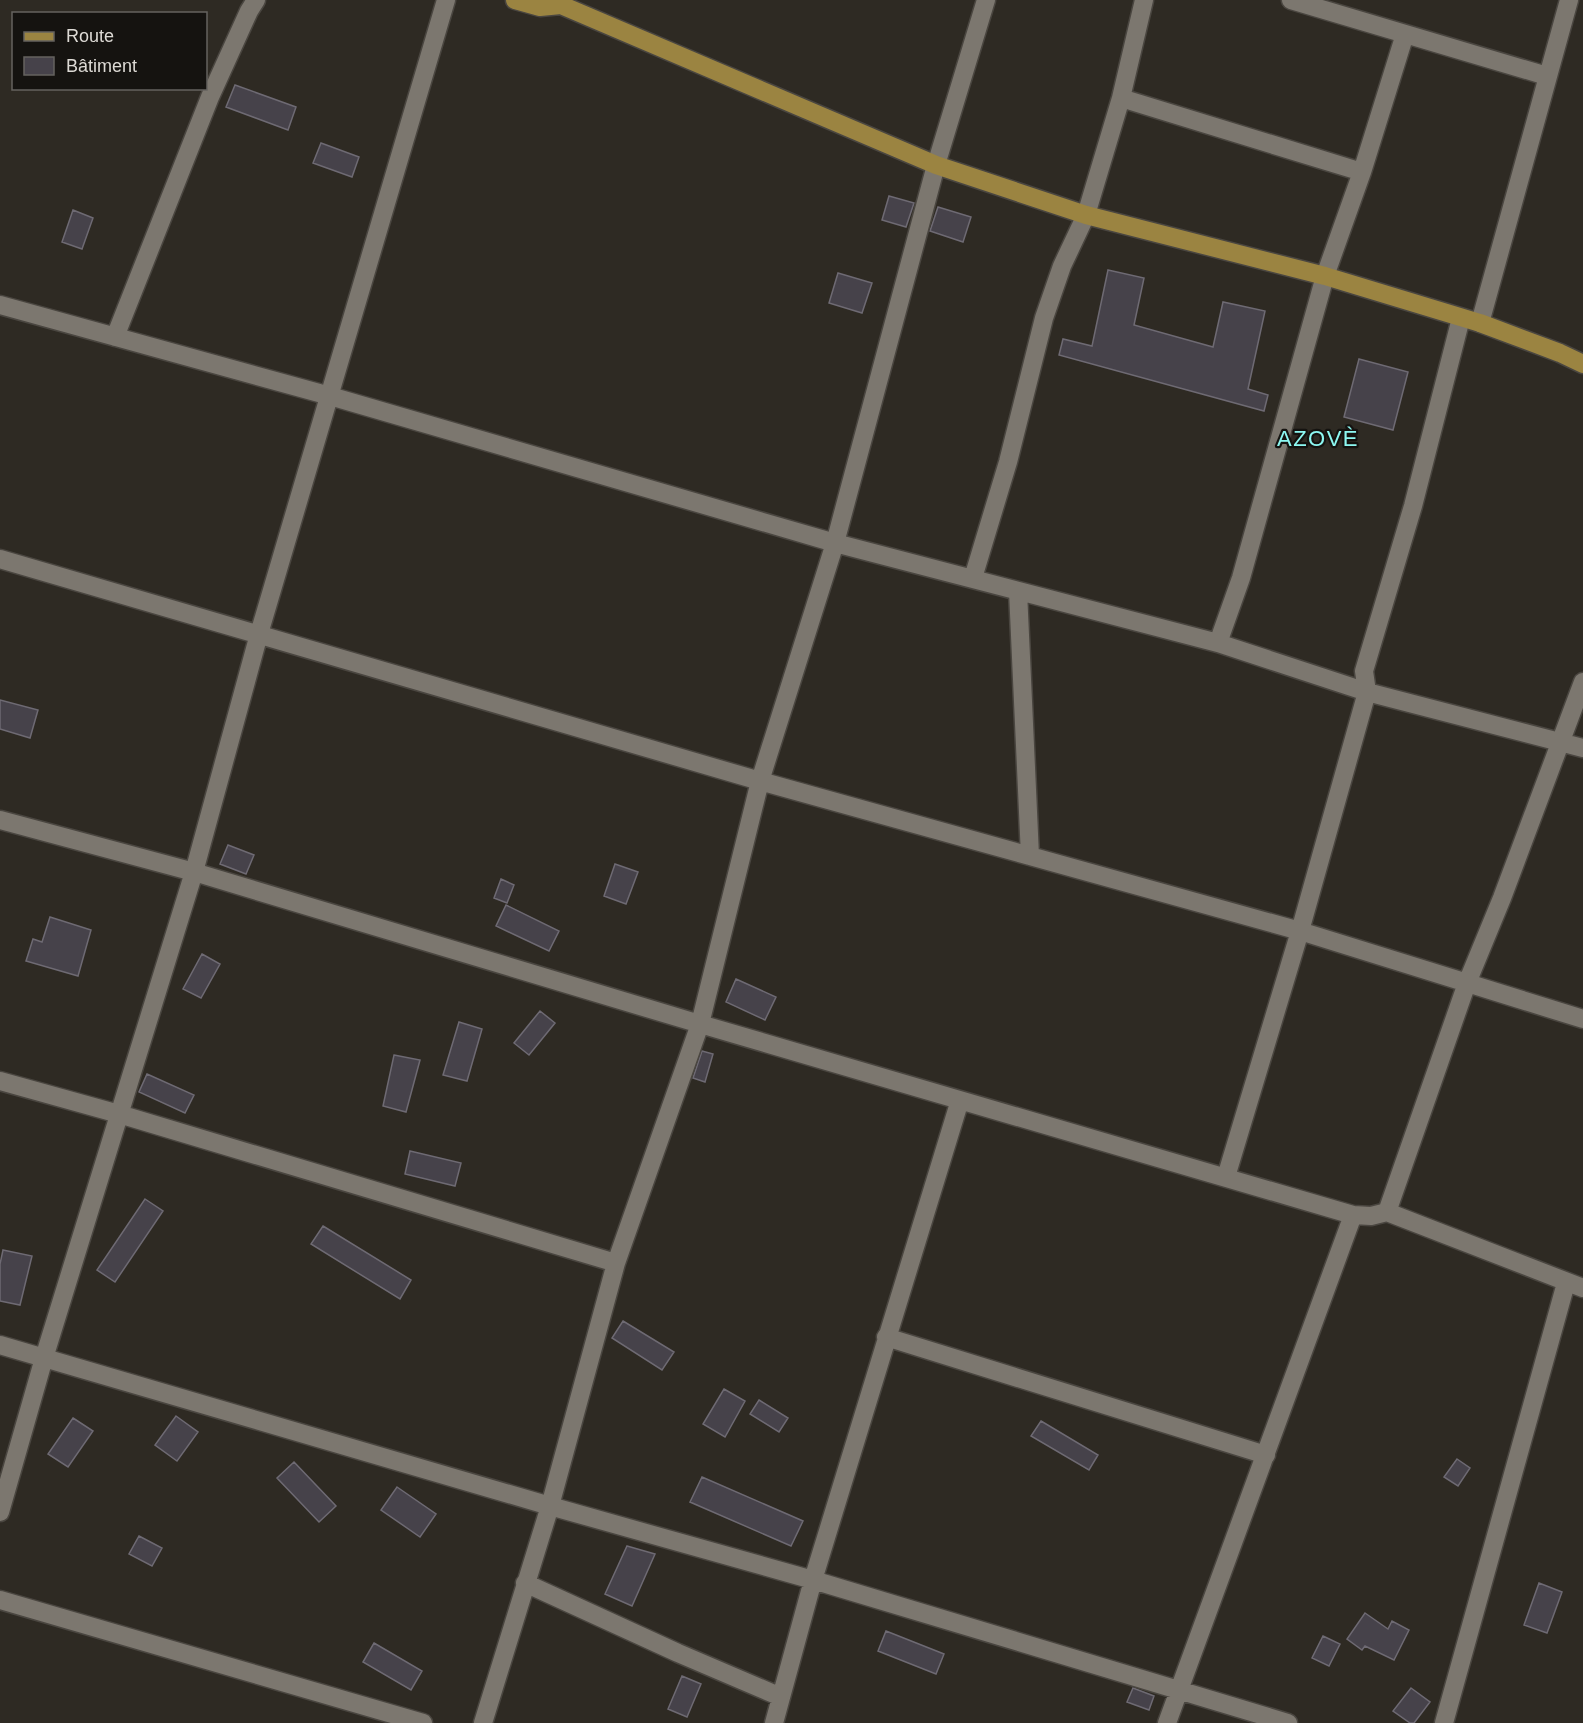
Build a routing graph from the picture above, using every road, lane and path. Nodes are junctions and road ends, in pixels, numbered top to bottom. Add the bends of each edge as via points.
1 (256, 0) edge
2 (446, 0) edge
3 (515, 0) edge
4 (986, 0) edge
5 (1144, 0) edge
6 (1291, 0) edge
7 (1569, 0) edge
8 (560, 3) edge
9 (1405, 34) junction
10 (1547, 76) junction
11 (1121, 98) junction
12 (936, 165) junction
13 (1362, 172) junction
14 (1086, 215) junction
15 (1325, 276) junction
16 (0, 305) edge
17 (1461, 318) junction
18 (1480, 323) junction
19 (115, 337) junction
20 (1560, 353) junction
21 (1583, 356) edge
22 (1583, 364) edge
23 (330, 396) junction
24 (836, 543) junction
25 (0, 559) edge
26 (973, 578) junction
27 (1018, 591) junction
28 (259, 634) junction
29 (1218, 643) junction
30 (1583, 681) edge
31 (1367, 692) junction
32 (1559, 742) junction
33 (1583, 748) edge
34 (760, 781) junction
35 (0, 820) edge
36 (1030, 856) junction
37 (194, 872) junction
38 (1299, 931) junction
39 (1467, 983) junction
40 (1583, 1018) edge
41 (700, 1024) junction
42 (0, 1081) edge
43 (960, 1100) junction
44 (119, 1114) junction
45 (1226, 1177) junction
46 (1387, 1212) junction
47 (1353, 1215) junction
48 (616, 1263) junction
49 (1575, 1286) edge
50 (886, 1337) junction
51 (0, 1345) edge
52 (44, 1358) junction
53 (1266, 1455) junction
54 (550, 1506) junction
55 (0, 1512) edge
56 (813, 1580) junction
57 (525, 1583) junction
58 (0, 1600) edge
59 (1179, 1692) junction
60 (781, 1697) junction
61 (423, 1723) edge
62 (483, 1723) edge
63 (774, 1723) edge
64 (1167, 1723) edge
65 (1288, 1723) edge
66 (1444, 1723) edge

1 - 19 street via 210,97
2 - 23 street
3 - 8 main road via 540,7
4 - 12 street
5 - 11 street
6 - 9 street
7 - 10 street
8 - 12 main road
9 - 10 street
9 - 13 street
10 - 18 street
11 - 13 street
11 - 14 street
12 - 14 main road
12 - 24 street
13 - 15 street
14 - 15 main road
14 - 26 street via 1044,318 1008,462
15 - 17 main road
15 - 29 street via 1241,578
16 - 19 street
17 - 18 main road
17 - 31 street via 1413,506 1364,671
18 - 20 main road
19 - 23 street
20 - 21 main road
20 - 22 main road
23 - 24 street
23 - 28 street
24 - 26 street
24 - 34 street
25 - 28 street
26 - 27 street
27 - 29 street
27 - 36 street
28 - 34 street
28 - 37 street
29 - 31 street
30 - 32 street
31 - 32 street
31 - 38 street
32 - 33 street
32 - 39 street
34 - 36 street
34 - 41 street
35 - 37 street
36 - 38 street
37 - 41 street
37 - 44 street
38 - 39 street
38 - 45 street
39 - 40 street
39 - 46 street
41 - 43 street
41 - 48 street
42 - 44 street
43 - 45 street
43 - 50 street
44 - 48 street
44 - 52 street
45 - 47 street
46 - 47 street
46 - 49 street
47 - 53 street
48 - 54 street
49 - 66 street
50 - 53 street
50 - 56 street
51 - 52 street
52 - 54 street
52 - 55 street
53 - 59 street
54 - 56 street
54 - 57 street
56 - 59 street
56 - 60 street
57 - 60 street
57 - 62 street
58 - 61 street
59 - 64 street
59 - 65 street
60 - 63 street

